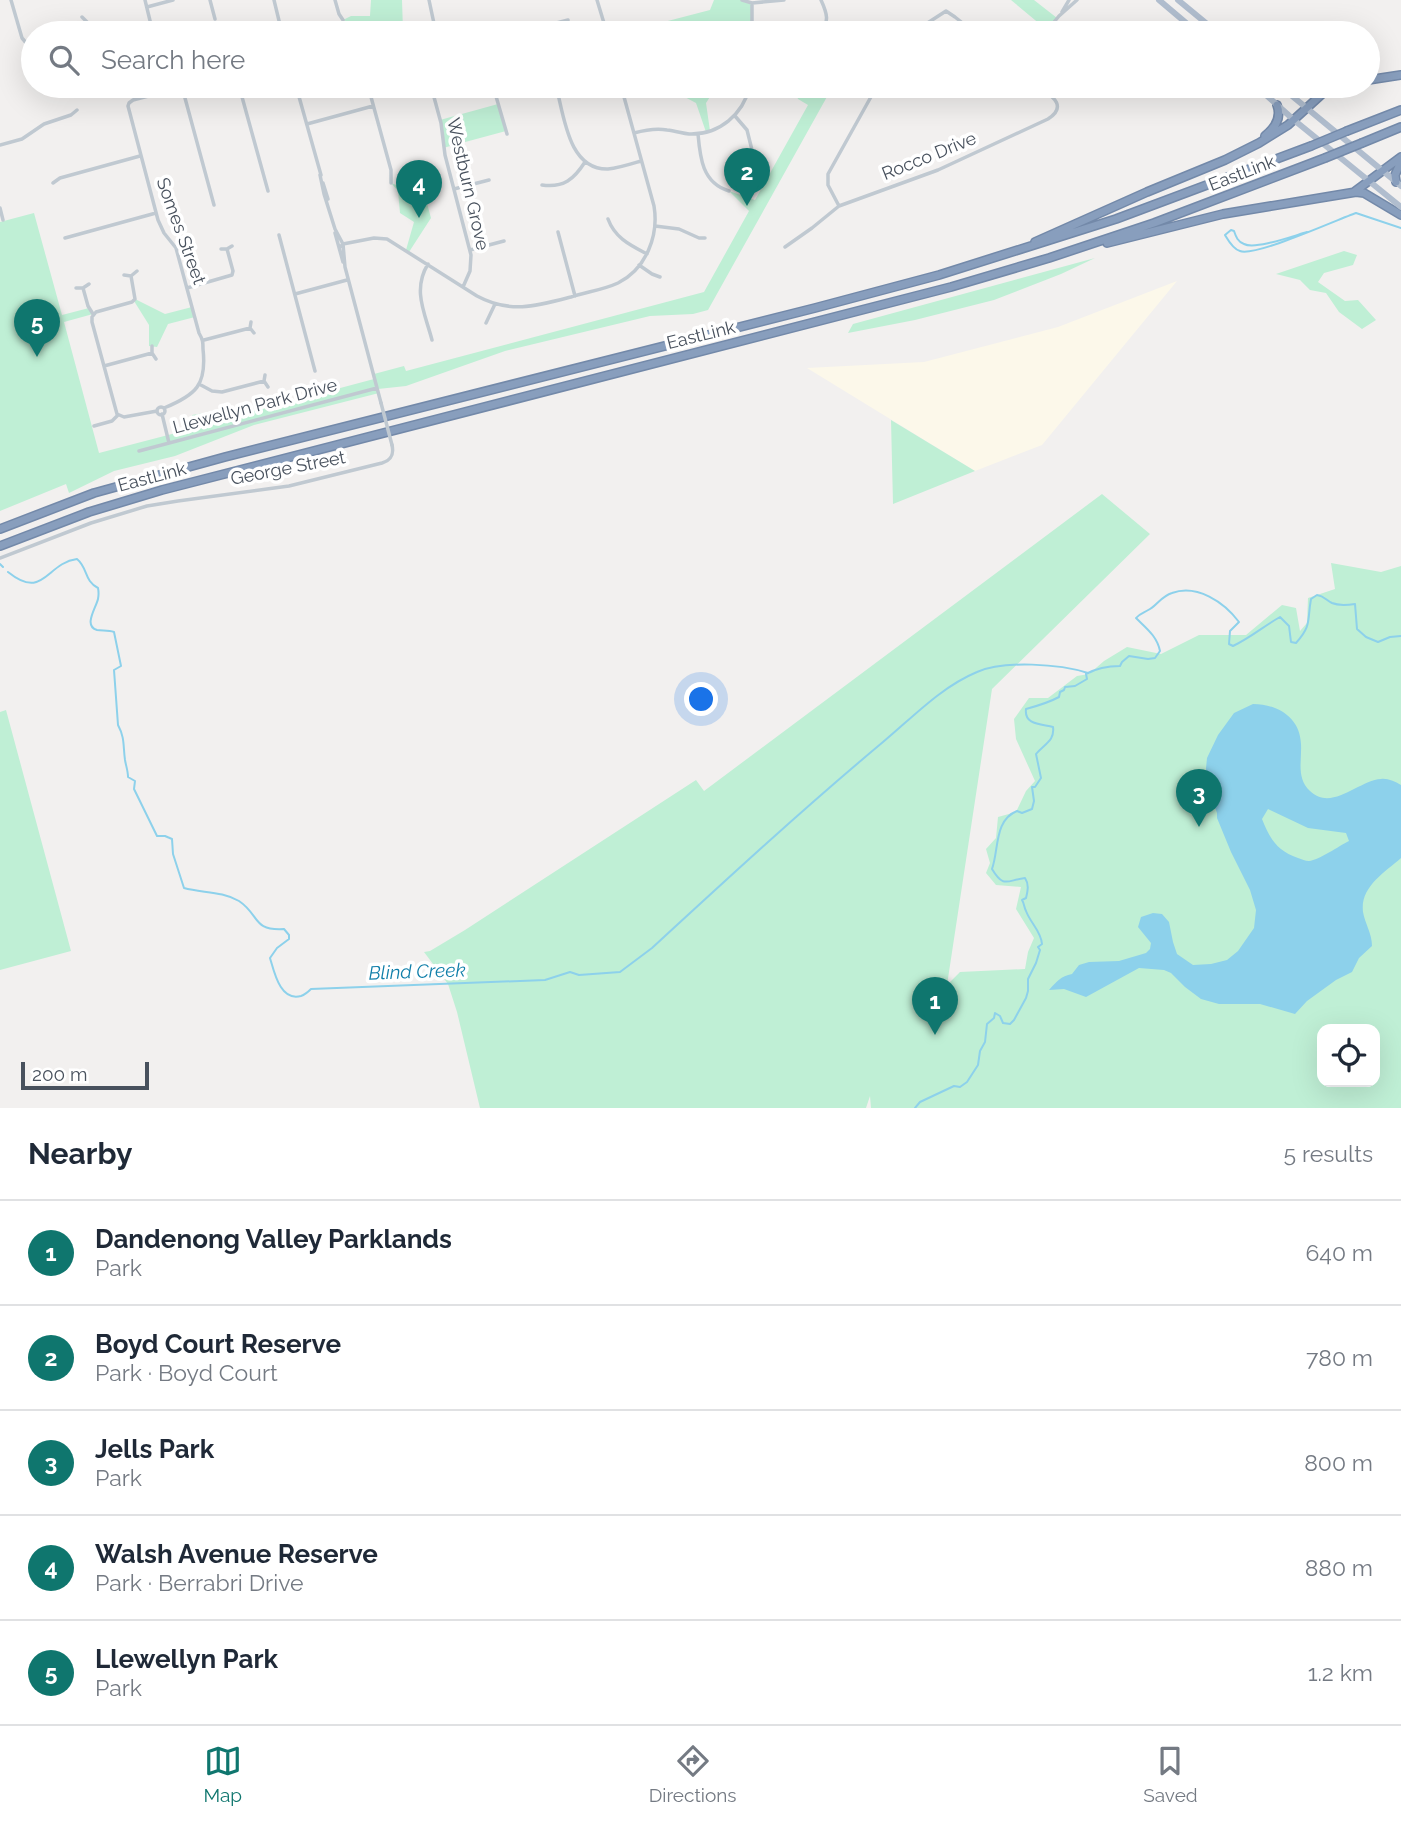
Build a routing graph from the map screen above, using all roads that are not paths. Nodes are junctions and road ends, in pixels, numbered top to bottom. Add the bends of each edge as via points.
1 (11, 0) edge
2 (145, 0) edge
3 (173, 0) edge
4 (210, 0) edge
5 (274, 0) edge
6 (335, 0) edge
7 (429, 0) edge
8 (597, 0) edge
9 (742, 0) edge
10 (784, 0) edge
11 (821, 0) edge
12 (1069, 0) edge
13 (1077, 0) edge
14 (1158, 0) edge
15 (1178, 0) edge
16 (752, 3) junction
17 (146, 7) junction
18 (1059, 16) junction
19 (82, 17) dead end
20 (215, 19) dead end
21 (343, 20) dead end
22 (568, 20) dead end
23 (86, 21) edge
24 (150, 21) edge
25 (279, 21) edge
26 (433, 21) edge
27 (564, 21) edge
28 (603, 21) edge
29 (752, 21) edge
30 (827, 21) edge
31 (931, 21) edge
32 (961, 21) edge
33 (1055, 21) edge
34 (1183, 21) edge
35 (1203, 21) edge
36 (21, 35) edge
37 (1401, 75) edge
38 (1380, 78) edge
39 (142, 98) edge
40 (187, 98) edge
41 (242, 98) edge
42 (299, 98) edge
43 (371, 98) edge
44 (434, 98) edge
45 (496, 98) edge
46 (559, 98) edge
47 (624, 98) edge
48 (746, 98) edge
49 (870, 98) edge
50 (1053, 98) edge
51 (1269, 98) edge
52 (1294, 98) edge
53 (1317, 98) edge
54 (1277, 105) junction
55 (373, 106) junction
56 (1306, 108) junction
57 (77, 110) dead end
58 (1401, 110) edge
59 (734, 116) junction
60 (1294, 120) junction
61 (307, 124) junction
62 (1401, 127) edge
63 (634, 132) junction
64 (507, 134) dead end
65 (698, 134) junction
66 (0, 145) edge
67 (1251, 147) junction
68 (752, 150) dead end
69 (141, 156) junction
70 (1401, 157) edge
71 (641, 161) junction
72 (586, 162) junction
73 (1401, 162) edge
74 (1382, 171) junction
75 (489, 180) dead end
76 (1369, 182) junction
77 (53, 183) dead end
78 (391, 183) dead end
79 (1398, 184) edge
80 (542, 185) dead end
81 (454, 189) junction
82 (268, 191) dead end
83 (729, 191) dead end
84 (1353, 193) junction
85 (214, 205) dead end
86 (839, 206) junction
87 (1401, 207) edge
88 (0, 208) edge
89 (156, 213) junction
90 (1401, 215) edge
91 (608, 219) dead end
92 (3, 220) dead end
93 (655, 226) junction
94 (558, 232) dead end
95 (279, 235) dead end
96 (65, 238) dead end
97 (705, 238) dead end
98 (504, 242) dead end
99 (232, 246) dead end
100 (342, 246) junction
101 (785, 247) dead end
102 (221, 249) dead end
103 (227, 250) junction
104 (470, 250) junction
105 (1017, 251) junction
106 (647, 254) junction
107 (428, 264) junction
108 (639, 265) junction
109 (137, 271) dead end
110 (124, 275) dead end
111 (131, 276) junction
112 (660, 276) dead end
113 (348, 280) junction
114 (89, 284) dead end
115 (463, 286) junction
116 (951, 287) junction
117 (76, 288) dead end
118 (83, 288) junction
119 (187, 288) junction
120 (295, 295) junction
121 (575, 296) junction
122 (495, 304) junction
123 (93, 314) junction
124 (251, 322) dead end
125 (486, 323) dead end
126 (250, 328) junction
127 (254, 334) dead end
128 (204, 340) junction
129 (432, 340) dead end
130 (152, 346) dead end
131 (152, 353) junction
132 (156, 359) dead end
133 (104, 366) junction
134 (315, 371) dead end
135 (265, 375) dead end
136 (264, 381) junction
137 (199, 384) junction
138 (268, 387) dead end
139 (377, 388) junction
140 (160, 413) junction
141 (118, 415) junction
142 (94, 426) dead end
143 (169, 443) junction
144 (139, 451) dead end
145 (0, 529) edge
146 (1, 545) edge
147 (0, 558) edge

1 - 36 street
2 - 17 street
3 - 17 street
4 - 20 street
5 - 25 street
6 - 21 street
7 - 26 street
8 - 28 street
9 - 16 street
10 - 16 street
11 - 30 street
12 - 18 street
13 - 18 street
14 - 34 main road
15 - 35 main road
16 - 29 street
17 - 24 street
18 - 33 street
19 - 23 street
22 - 27 street
31 - 32 street via 946,11
37 - 38 highway
39 - 69 street, Somes Street via 128,107
40 - 85 street
41 - 82 street
42 - 61 street, George Street
43 - 55 street
44 - 81 street, Westburn Grove
45 - 64 street
46 - 72 street via 572,142
47 - 63 street
48 - 59 street
49 - 86 street via 828,174 828,185
50 - 86 street, Rocco Drive via 1058,108 1048,119 936,171
51 - 54 main road
52 - 56 main road
53 - 56 highway
54 - 60 main road
54 - 67 highway via 1274,126
55 - 61 street
55 - 78 street
56 - 60 highway
56 - 74 main road
57 - 66 street via 22,139
58 - 105 highway, EastLink, bridge via 1157,205
59 - 65 street
59 - 68 street via 747,130
60 - 67 highway
60 - 76 main road
61 - 100 street, George Street via 336,239
62 - 116 highway, EastLink, bridge via 1154,223
63 - 65 street via 659,129
63 - 71 street
65 - 83 street via 706,173 718,187
67 - 105 highway
69 - 77 street
69 - 89 street, Somes Street
70 - 74 highway
71 - 72 street via 607,169
71 - 93 street
72 - 80 street via 567,182
73 - 79 highway via 1395,175
74 - 76 highway
74 - 79 main road
75 - 81 street
76 - 84 highway
76 - 87 main road
81 - 104 street, Westburn Grove
84 - 90 highway via 1364,193
84 - 116 highway via 1199,220
86 - 101 street, Rocco Drive
88 - 92 street
89 - 96 street
89 - 119 street, Somes Street via 176,248
91 - 106 street via 619,237
93 - 97 street
93 - 106 street
94 - 121 street
95 - 120 street
98 - 104 street
99 - 103 street
100 - 107 street via 387,239
100 - 113 street, George Street via 340,255
102 - 103 street
103 - 119 street via 232,275
104 - 115 street, Westburn Grove via 472,261
105 - 145 highway, EastLink via 815,309 151,477
106 - 108 street
107 - 115 street
107 - 129 street via 419,290
108 - 112 street
108 - 121 street via 619,282
109 - 111 street
110 - 111 street
111 - 123 street via 135,300
113 - 120 street
113 - 139 street, George Street
114 - 118 street
115 - 122 street
116 - 146 highway, EastLink via 162,490
117 - 118 street
118 - 123 street
119 - 128 street, Somes Street
120 - 134 street
121 - 122 street via 534,306
122 - 125 street
123 - 133 street
124 - 126 street
126 - 127 street
126 - 128 street
128 - 137 street, Somes Street via 205,367
130 - 131 street
131 - 132 street
131 - 133 street
133 - 141 street
135 - 136 street
136 - 137 street via 222,392
136 - 138 street
137 - 140 street via 183,400 160,407
139 - 143 street, Llewellyn Park Drive
139 - 147 street, George Street, bridge via 392,445 389,460 289,486 148,506
140 - 141 street
140 - 143 street
141 - 142 street
143 - 144 street, Llewellyn Park Drive

